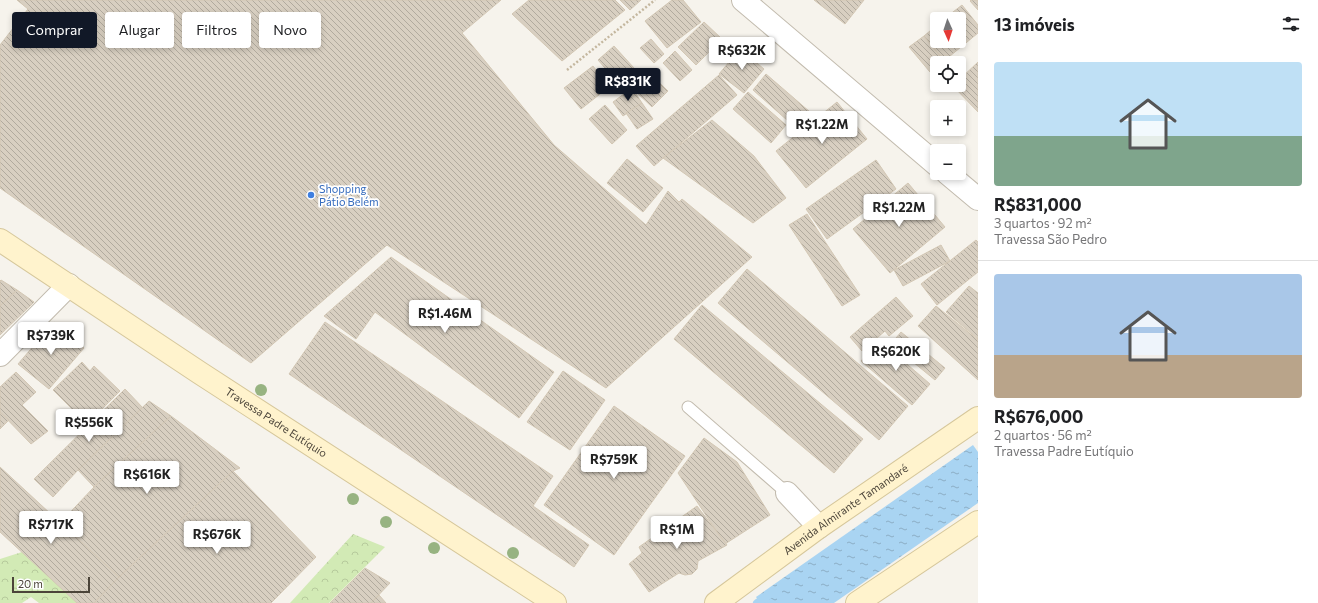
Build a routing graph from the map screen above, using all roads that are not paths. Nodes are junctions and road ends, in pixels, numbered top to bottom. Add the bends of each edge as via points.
1 (754, 3) edge
2 (930, 158) edge
3 (955, 180) edge
4 (978, 199) edge
5 (0, 240) edge
6 (69, 285) junction
7 (0, 355) edge
8 (688, 407) dead end
9 (978, 418) edge
10 (787, 493) joint
11 (978, 522) edge
12 (819, 527) junction
13 (555, 603) edge
14 (716, 603) edge
15 (857, 603) edge

1 - 2 street
3 - 4 street
5 - 6 main road, Travessa Padre Eutíquio
6 - 7 street
6 - 13 main road, Travessa Padre Eutíquio
8 - 10 lane
9 - 12 main road, Avenida Almirante Tamandaré
10 - 12 street
11 - 15 main road
12 - 14 main road, Avenida Almirante Tamandaré

